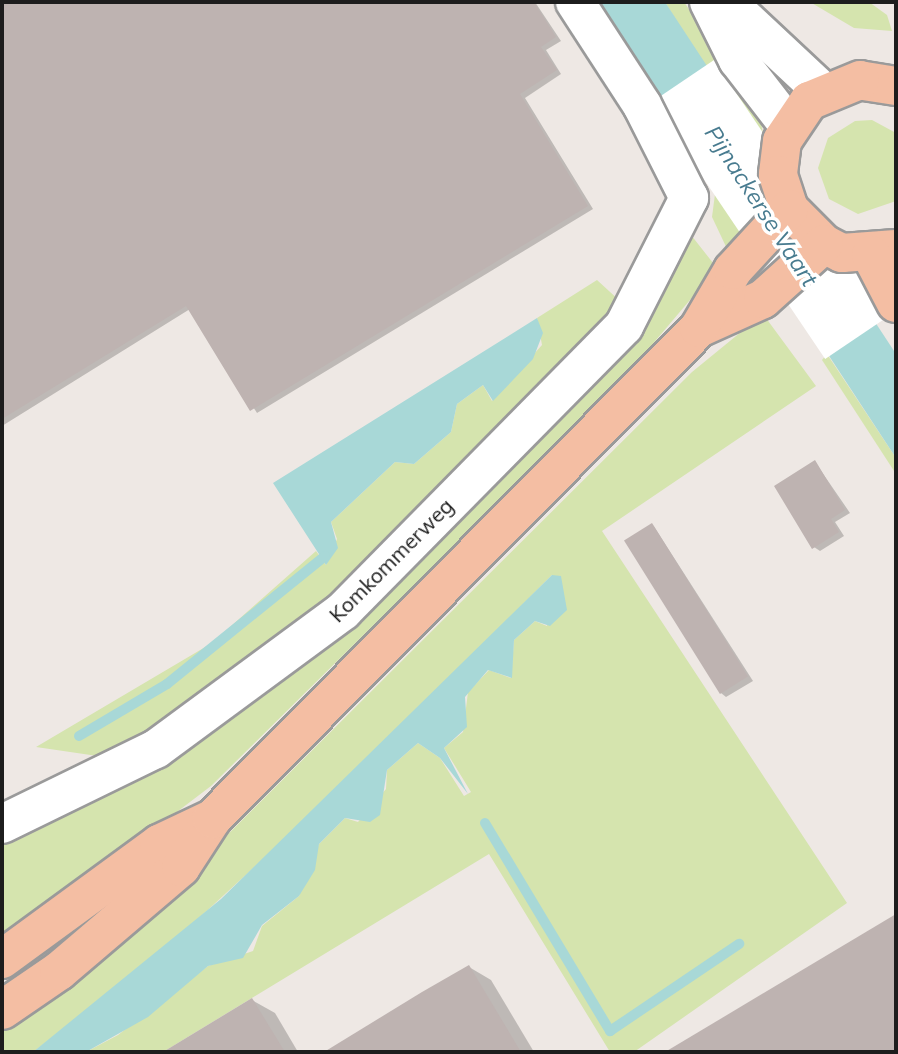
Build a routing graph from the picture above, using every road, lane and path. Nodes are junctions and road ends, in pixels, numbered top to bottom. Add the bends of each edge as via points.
1 (575, 2) edge
2 (709, 2) edge
3 (727, 2) edge
4 (896, 86) edge
5 (822, 91) junction
6 (784, 142) junction
7 (789, 209) junction
8 (858, 250) edge
9 (896, 303) edge
10 (699, 328) junction
11 (212, 819) junction
12 (2, 824) edge
13 (2, 959) edge
14 (2, 1010) edge

1 - 12 street, Komkommerweg via 642,105 689,198 624,326 343,611 156,749
2 - 6 street
3 - 5 street
4 - 5 main road via 860,80
5 - 6 main road
6 - 7 main road
7 - 8 main road
7 - 10 main road via 751,251
8 - 9 main road
8 - 10 main road
10 - 11 main road
11 - 13 main road via 159,844
11 - 14 main road via 181,867 59,971

